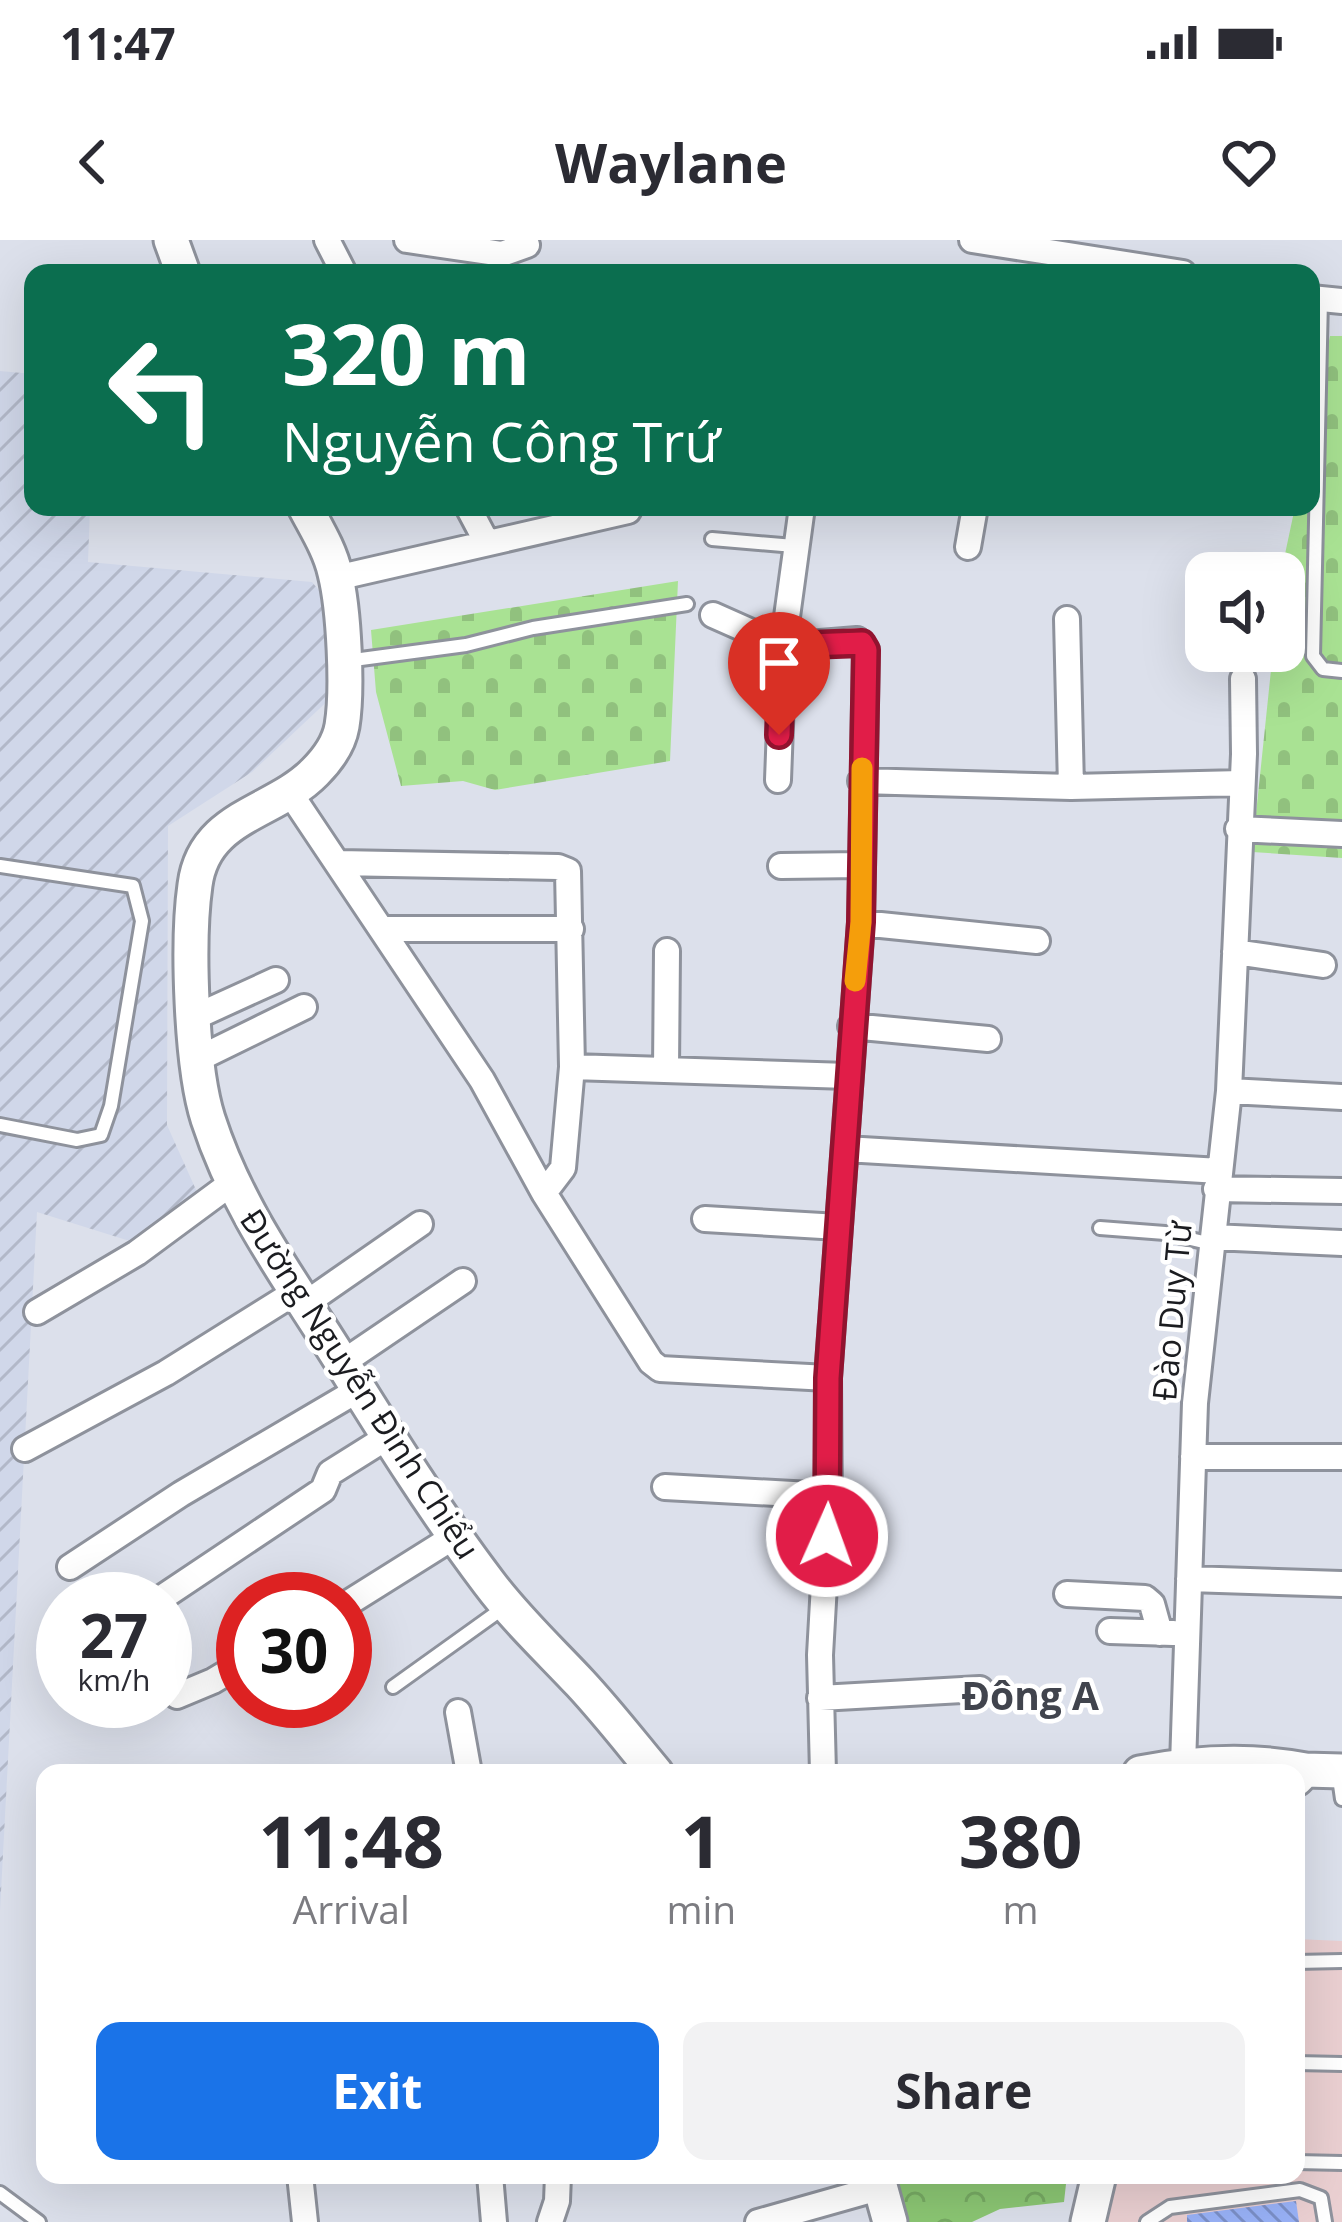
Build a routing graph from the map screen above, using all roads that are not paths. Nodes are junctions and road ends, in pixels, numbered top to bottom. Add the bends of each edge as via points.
1 (407, 240) edge
2 (972, 240) edge
3 (1019, 246) junction
4 (511, 253) edge
5 (1016, 264) edge
6 (1128, 264) edge
7 (1324, 299) edge
8 (1320, 429) edge
9 (309, 516) edge
10 (472, 516) edge
11 (605, 516) edge
12 (800, 516) edge
13 (973, 516) edge
14 (1317, 516) edge
15 (712, 539) dead end
16 (486, 542) junction
17 (794, 546) junction
18 (968, 547) dead end
19 (336, 578) junction
20 (687, 604) dead end
21 (713, 615) dead end
22 (1067, 619) dead end
23 (782, 646) junction
24 (342, 662) junction
25 (1342, 671) edge
26 (1243, 679) dead end
27 (778, 780) dead end
28 (861, 781) junction
29 (1241, 783) junction
30 (1071, 787) junction
31 (290, 793) junction
32 (1238, 829) junction
33 (1342, 835) edge
34 (338, 863) junction
35 (861, 865) junction
36 (0, 866) edge
37 (782, 866) dead end
38 (861, 922) junction
39 (382, 929) junction
40 (571, 929) junction
41 (1036, 941) dead end
42 (668, 951) dead end
43 (1235, 952) junction
44 (1323, 965) dead end
45 (276, 980) dead end
46 (304, 1007) dead end
47 (195, 1017) junction
48 (850, 1026) junction
49 (988, 1039) dead end
50 (198, 1059) junction
51 (572, 1066) junction
52 (666, 1070) junction
53 (848, 1076) junction
54 (1229, 1091) junction
55 (1342, 1096) edge
56 (0, 1125) edge
57 (845, 1149) junction
58 (1218, 1180) junction
59 (233, 1182) junction
60 (1342, 1191) edge
61 (544, 1193) junction
62 (705, 1219) dead end
63 (420, 1223) dead end
64 (839, 1227) junction
65 (1100, 1228) dead end
66 (1213, 1241) junction
67 (1342, 1243) edge
68 (463, 1281) dead end
69 (298, 1299) junction
70 (38, 1312) dead end
71 (350, 1376) junction
72 (828, 1378) junction
73 (389, 1436) junction
74 (25, 1450) dead end
75 (1193, 1457) junction
76 (1342, 1457) edge
77 (665, 1487) dead end
78 (829, 1496) junction
79 (455, 1536) junction
80 (70, 1567) dead end
81 (192, 1578) edge
82 (1189, 1579) junction
83 (1342, 1585) edge
84 (372, 1588) edge
85 (1066, 1594) dead end
86 (507, 1605) junction
87 (1110, 1631) dead end
88 (1160, 1633) junction
89 (1187, 1634) junction
90 (393, 1688) dead end
91 (980, 1690) dead end
92 (820, 1698) junction
93 (458, 1712) dead end
94 (468, 1764) edge
95 (648, 1764) edge
96 (823, 1764) edge
97 (1199, 1764) edge
98 (1342, 1961) edge
99 (1305, 1962) edge
100 (1305, 2063) edge
101 (1342, 2064) edge
102 (1305, 2162) edge
103 (1342, 2163) edge
104 (301, 2184) edge
105 (491, 2184) edge
106 (558, 2184) edge
107 (871, 2184) edge
108 (881, 2184) edge
109 (1097, 2184) edge
110 (0, 2193) edge
111 (39, 2222) edge
112 (305, 2222) edge
113 (494, 2222) edge
114 (550, 2222) edge
115 (758, 2222) edge
116 (890, 2222) edge
117 (1088, 2222) edge
118 (1146, 2222) edge
119 (1325, 2222) edge

1 - 4 street
2 - 3 street
3 - 5 street
3 - 6 street
7 - 8 lane
9 - 19 street, Đường Nguyễn Đình Chiểu
10 - 16 street
11 - 16 street
12 - 17 street
13 - 18 street
14 - 25 lane via 1313,656 1323,669
15 - 17 lane
16 - 19 street
17 - 23 street
19 - 24 street, Đường Nguyễn Đình Chiểu
20 - 24 lane
21 - 23 street
22 - 30 street
23 - 27 street
23 - 28 street via 862,643
24 - 31 street, Đường Nguyễn Đình Chiểu via 342,730 332,752
26 - 29 street, Đào Duy Từ
28 - 30 street
28 - 35 street
29 - 30 street
29 - 32 street, Đào Duy Từ
31 - 34 street
31 - 47 street, Đường Nguyễn Đình Chiểu via 231,823 199,866
32 - 33 street
32 - 43 street, Đào Duy Từ
34 - 39 street
34 - 40 street via 564,868
35 - 37 street
35 - 38 street
36 - 56 lane via 133,886 142,921 101,1135 77,1140
38 - 41 street
38 - 48 street
39 - 40 street
39 - 61 street via 482,1080
40 - 51 street
42 - 52 street
43 - 44 street
43 - 54 street, Đào Duy Từ
45 - 47 street
46 - 50 street
47 - 50 street, Đường Nguyễn Đình Chiểu
48 - 49 street
48 - 53 street
50 - 59 street, Đường Nguyễn Đình Chiểu via 208,1119
51 - 52 street
51 - 61 street via 563,1168
52 - 53 street
53 - 57 street
54 - 55 street
54 - 58 street, Đào Duy Từ
57 - 58 street
57 - 64 street
58 - 60 street
58 - 66 street, Đào Duy Từ
59 - 69 street, Đường Nguyễn Đình Chiểu
59 - 70 street
61 - 72 street via 660,1369
62 - 64 street
63 - 69 street
64 - 72 street
65 - 66 lane
66 - 67 street
66 - 75 street, Đào Duy Từ
68 - 71 street
69 - 71 street, Đường Nguyễn Đình Chiểu
69 - 74 street
71 - 73 street, Đường Nguyễn Đình Chiểu
71 - 80 street
72 - 78 street
73 - 79 street, Đường Nguyễn Đình Chiểu
73 - 81 street
75 - 76 street
75 - 82 street, Đào Duy Từ
77 - 78 street
78 - 92 street
79 - 84 street
79 - 86 street, Đường Nguyễn Đình Chiểu
82 - 83 street
82 - 89 street, Đào Duy Từ
85 - 88 street via 1145,1598
86 - 90 lane
86 - 95 street, Đường Nguyễn Đình Chiểu
87 - 88 street
88 - 89 street
89 - 97 street, Đào Duy Từ
91 - 92 street
92 - 96 street
93 - 94 street
98 - 99 lane
100 - 101 lane
102 - 103 lane
104 - 112 street
105 - 113 street
106 - 114 street
107 - 115 street
108 - 116 street
109 - 117 street
110 - 111 lane
118 - 119 lane via 1170,2207 1300,2190 1321,2198

